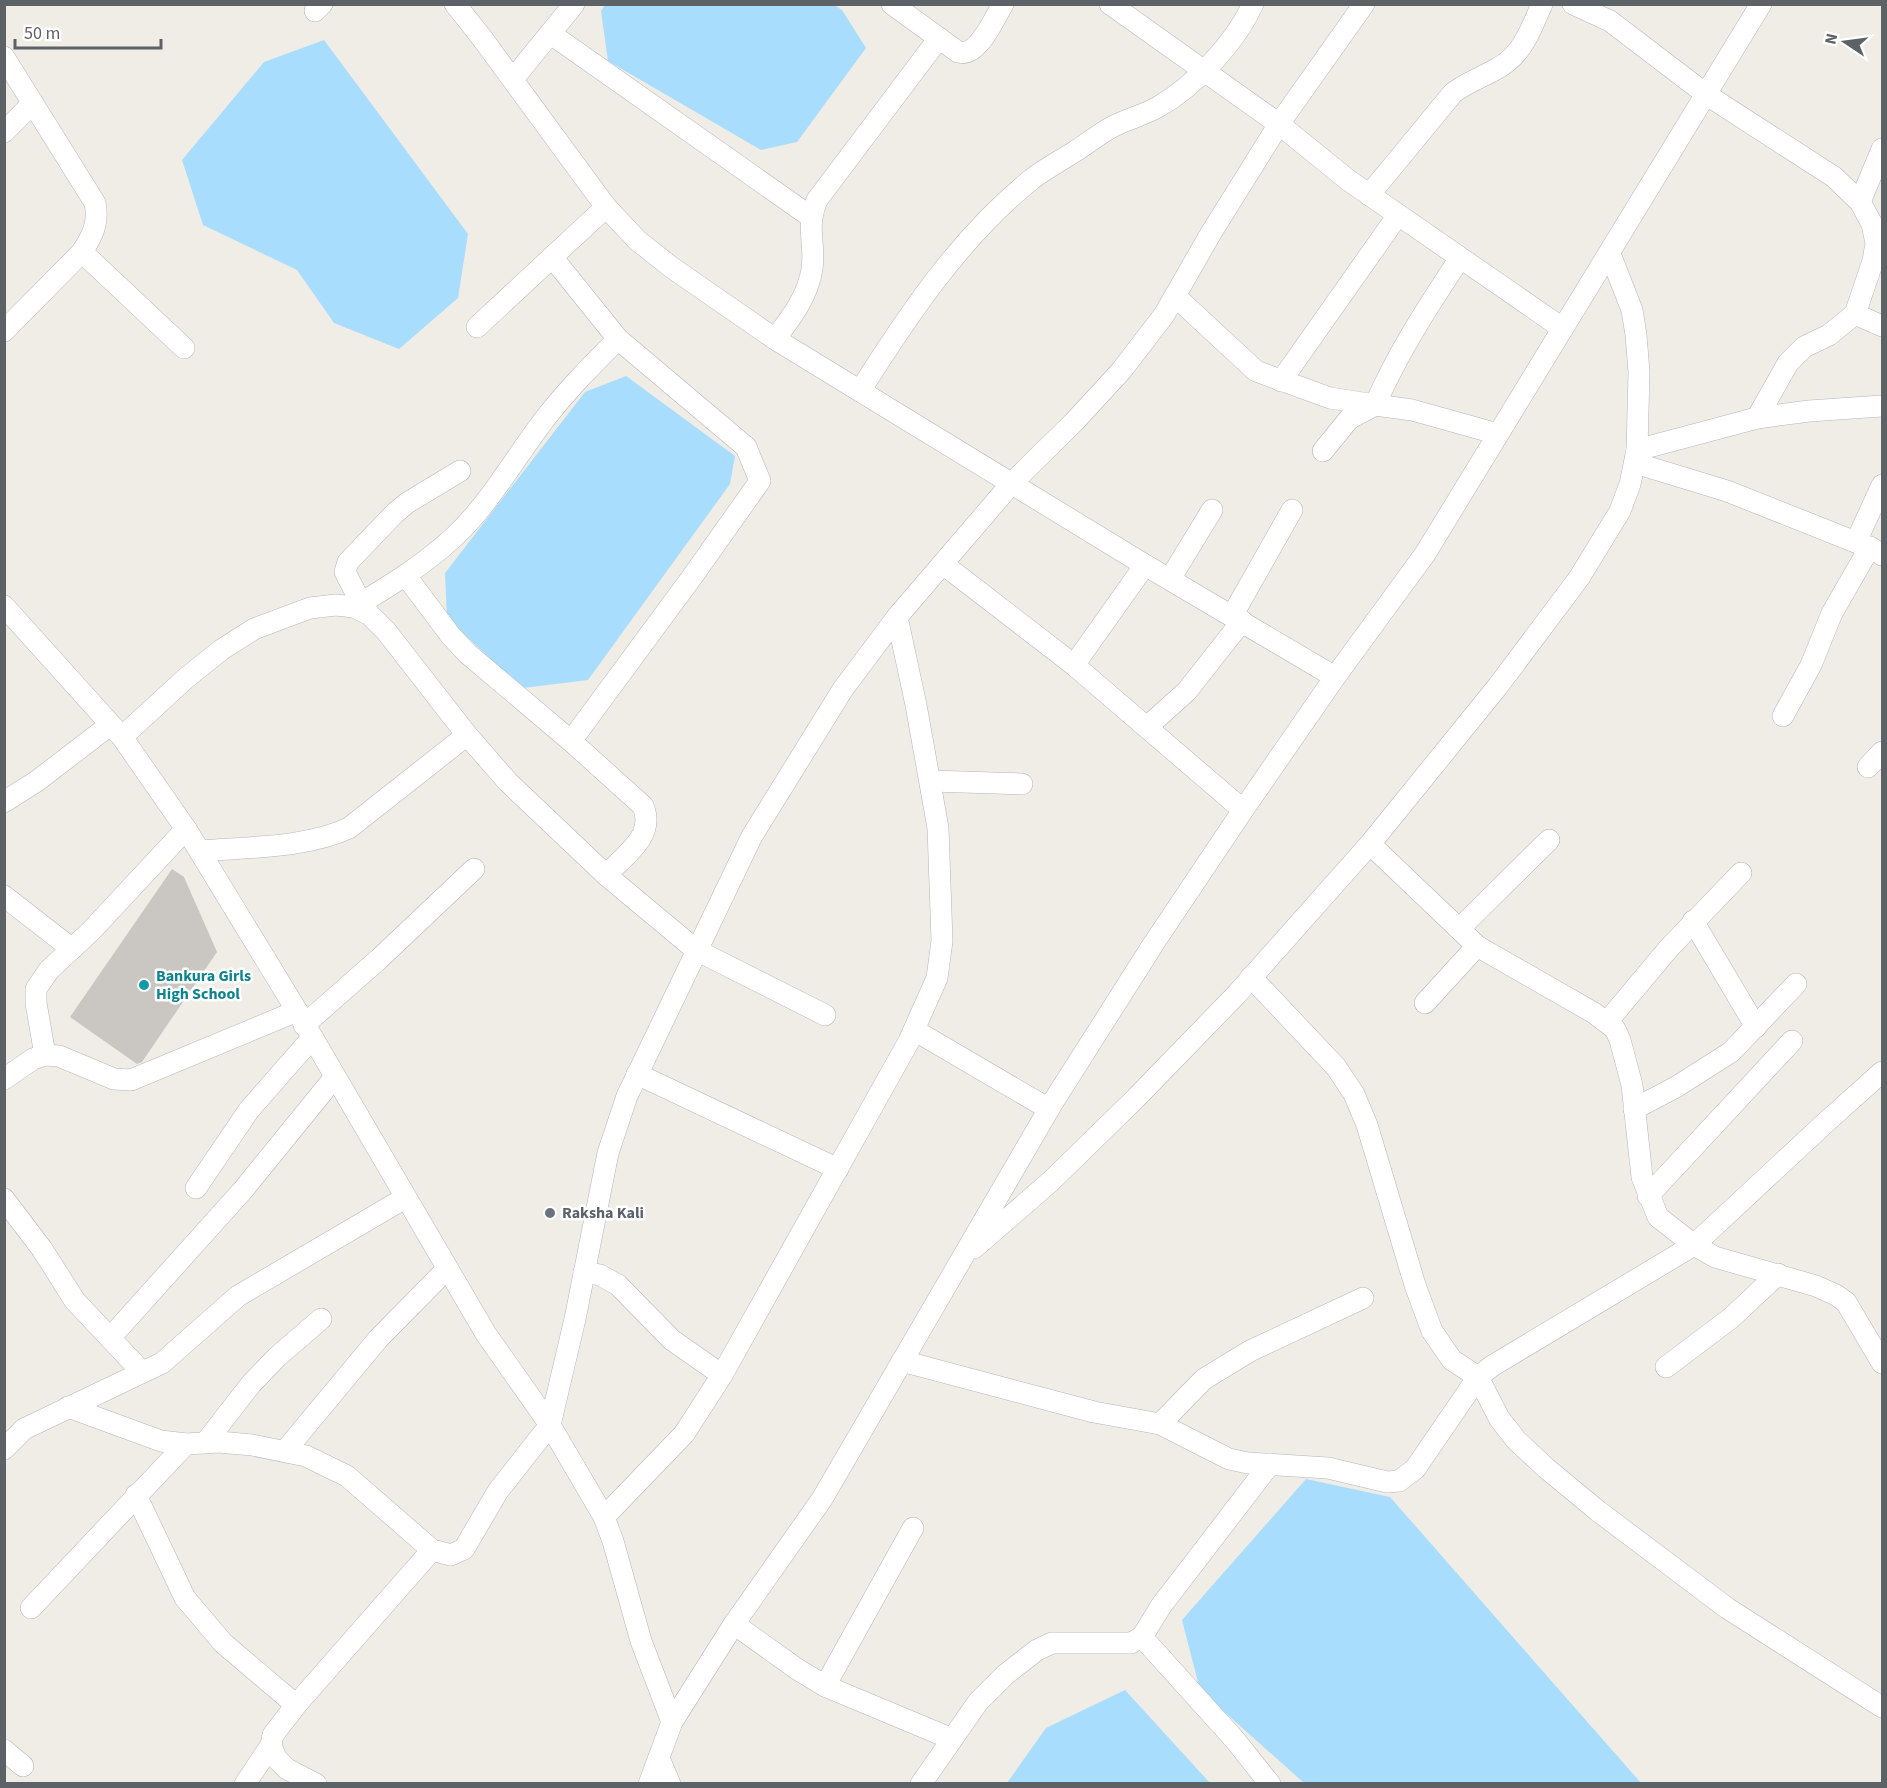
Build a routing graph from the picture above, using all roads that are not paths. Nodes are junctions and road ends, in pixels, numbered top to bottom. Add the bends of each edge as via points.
1 (455, 4) edge
2 (574, 4) edge
3 (892, 4) edge
4 (1003, 4) edge
5 (1110, 4) edge
6 (1253, 4) edge
7 (1364, 4) edge
8 (1542, 4) edge
9 (1574, 4) edge
10 (1761, 4) edge
11 (551, 34) junction
12 (939, 38) junction
13 (4, 57) edge
14 (1203, 72) junction
15 (513, 80) junction
16 (1707, 95) junction
17 (33, 104) junction
18 (1279, 124) junction
19 (4, 132) edge
20 (1882, 149) edge
21 (1370, 195) junction
22 (1860, 202) junction
23 (606, 207) junction
24 (1398, 215) junction
25 (811, 217) junction
26 (82, 252) junction
27 (1610, 254) junction
28 (552, 257) junction
29 (1460, 258) junction
30 (1175, 296) junction
31 (1855, 314) junction
32 (1882, 326) edge
33 (477, 327) dead end
34 (1562, 328) junction
35 (4, 331) edge
36 (618, 339) junction
37 (775, 339) junction
38 (184, 348) dead end
39 (1281, 381) junction
40 (860, 391) junction
41 (1375, 405) junction
42 (1882, 406) edge
43 (1757, 418) junction
44 (1498, 434) junction
45 (1323, 451) dead end
46 (1636, 456) junction
47 (460, 471) dead end
48 (1011, 484) junction
49 (1882, 485) edge
50 (1212, 510) dead end
51 (1293, 510) dead end
52 (1869, 548) edge
53 (944, 564) junction
54 (1145, 565) junction
55 (406, 576) junction
56 (1170, 579) junction
57 (358, 605) junction
58 (4, 606) edge
59 (897, 617) junction
60 (1237, 619) junction
61 (1074, 665) junction
62 (1335, 677) junction
63 (1783, 716) dead end
64 (1147, 727) junction
65 (116, 731) junction
66 (467, 735) junction
67 (572, 741) junction
68 (1882, 752) edge
69 (1868, 767) dead end
70 (931, 781) junction
71 (1022, 784) dead end
72 (4, 802) edge
73 (1243, 810) junction
74 (186, 829) junction
75 (1549, 840) dead end
76 (1370, 844) junction
77 (200, 852) junction
78 (474, 869) dead end
79 (1741, 873) dead end
80 (606, 875) junction
81 (4, 896) edge
82 (1693, 921) junction
83 (1459, 929) junction
84 (1477, 946) junction
85 (72, 949) junction
86 (696, 950) junction
87 (1251, 977) junction
88 (1796, 984) dead end
89 (1425, 1003) dead end
90 (825, 1015) dead end
91 (1607, 1022) junction
92 (304, 1025) junction
93 (1756, 1027) junction
94 (914, 1030) junction
95 (1792, 1041) dead end
96 (45, 1055) junction
97 (1882, 1072) edge
98 (637, 1074) junction
99 (334, 1078) junction
100 (4, 1079) edge
101 (1049, 1109) junction
102 (1634, 1109) junction
103 (838, 1169) junction
104 (196, 1188) dead end
105 (1648, 1196) junction
106 (405, 1198) junction
107 (4, 1199) edge
108 (1694, 1245) junction
109 (960, 1260) junction
110 (447, 1269) junction
111 (584, 1272) junction
112 (1778, 1274) junction
113 (1363, 1298) dead end
114 (321, 1319) dead end
115 (110, 1338) junction
116 (902, 1361) junction
117 (1882, 1363) edge
118 (1666, 1367) dead end
119 (142, 1372) junction
120 (722, 1375) junction
121 (1478, 1377) junction
122 (68, 1407) junction
123 (1160, 1424) junction
124 (550, 1425) junction
125 (196, 1443) junction
126 (4, 1449) edge
127 (285, 1451) junction
128 (1270, 1464) junction
129 (136, 1495) junction
130 (604, 1517) junction
131 (913, 1528) dead end
132 (432, 1550) junction
133 (31, 1608) dead end
134 (734, 1624) junction
135 (1142, 1637) junction
136 (825, 1686) junction
137 (296, 1705) junction
138 (1882, 1707) edge
139 (672, 1722) junction
140 (952, 1739) junction
141 (271, 1745) junction
142 (4, 1750) edge
143 (659, 1758) junction
144 (23, 1766) dead end
145 (245, 1784) edge
146 (316, 1784) edge
147 (649, 1784) edge
148 (670, 1784) edge
149 (921, 1784) edge
150 (1270, 1784) edge

1 - 15 street
2 - 11 street
3 - 12 street
4 - 12 street via 974,50 958,52
5 - 14 street
6 - 14 street via 1239,30
7 - 18 street
8 - 21 street via 1519,51 1453,93
9 - 16 street via 1610,21
10 - 16 street
11 - 15 street
11 - 25 street
12 - 25 street via 822,192
13 - 17 street
14 - 18 street
14 - 40 street via 1175,96 1112,127 1032,178 977,233 916,304
15 - 23 street
16 - 22 street via 1834,177
16 - 27 street
17 - 19 street
17 - 26 street via 94,202 96,227
18 - 21 street
18 - 30 street
20 - 22 street
21 - 24 street
22 - 31 street via 1872,224 1876,243
23 - 28 street
23 - 37 street via 637,240 671,267
24 - 29 street
24 - 39 street
25 - 37 street via 809,281
26 - 35 street
26 - 38 street
27 - 34 street
27 - 46 street via 1632,310 1636,335
28 - 33 street
28 - 36 street
29 - 34 street
29 - 41 street via 1417,323
30 - 39 street via 1256,371
30 - 48 street via 1121,371
31 - 32 street
31 - 43 street via 1829,335 1804,347 1788,363
34 - 44 street
36 - 55 street via 570,388 476,514
36 - 67 street via 746,447 760,481
37 - 40 street
39 - 41 street via 1330,398
40 - 48 street
41 - 44 street via 1412,410
41 - 45 street via 1349,419
42 - 43 street
43 - 46 street
44 - 62 street via 1425,554
46 - 52 street
46 - 76 street via 1620,511 1579,578 1498,686
47 - 57 street via 407,503 348,562 345,572
48 - 53 street
48 - 54 street
49 - 52 street
50 - 56 street
51 - 60 street
52 - 63 street
53 - 59 street
53 - 61 street
54 - 56 street
54 - 61 street
55 - 57 street
55 - 67 street via 468,654
56 - 60 street
57 - 65 street via 310,608 254,628
57 - 66 street via 386,631
58 - 65 street
59 - 70 street
59 - 86 street via 843,688 752,836
60 - 62 street
60 - 64 street via 1187,691
61 - 64 street
62 - 73 street
64 - 73 street
65 - 72 street
65 - 74 street
66 - 77 street via 349,828 299,842
66 - 80 street via 508,783
67 - 80 street via 644,806 647,814 642,837
68 - 69 street
70 - 71 street
70 - 94 street via 938,828 942,941 937,978
73 - 101 street
74 - 77 street
74 - 85 street
75 - 83 street
76 - 83 street
76 - 87 street
77 - 92 street
78 - 92 street
79 - 82 street
80 - 86 street
81 - 85 street
82 - 91 street
82 - 93 street
83 - 84 street
84 - 89 street
84 - 91 street
85 - 96 street via 49,970 36,989
86 - 90 street
86 - 98 street
87 - 109 street via 1059,1173
87 - 121 street via 1336,1067 1354,1094 1432,1331 1452,1360
88 - 93 street
91 - 102 street via 1620,1040
92 - 96 street via 131,1080
92 - 99 street
92 - 104 street
93 - 102 street via 1712,1066
94 - 101 street
94 - 103 street
95 - 105 street
96 - 100 street
97 - 108 street
98 - 103 street
98 - 111 street via 608,1153
99 - 106 street
99 - 115 street via 243,1190
101 - 109 street
102 - 105 street
103 - 120 street
105 - 108 street via 1658,1216
106 - 110 street
106 - 119 street via 238,1296 162,1363
107 - 115 street via 75,1301
108 - 112 street via 1715,1257
108 - 121 street
109 - 116 street
110 - 124 street via 486,1334
110 - 127 street via 378,1339
111 - 120 street via 618,1285 672,1340
111 - 124 street
112 - 117 street via 1816,1286 1846,1302
112 - 118 street via 1731,1318
113 - 123 street via 1251,1351 1204,1379
114 - 125 street via 278,1357
115 - 119 street
116 - 123 street via 1094,1412
116 - 134 street via 822,1499
119 - 122 street
120 - 130 street via 684,1434
121 - 128 street via 1415,1469 1399,1481 1387,1482 1328,1468
121 - 138 street via 1510,1433 1546,1468 1727,1608
122 - 125 street via 160,1441
122 - 126 street via 24,1429
123 - 128 street via 1229,1459
124 - 130 street
124 - 132 street via 498,1491 464,1549 452,1555
125 - 127 street via 252,1444
125 - 129 street
127 - 132 street via 306,1455 346,1476
128 - 135 street via 1161,1606
129 - 133 street
129 - 137 street via 190,1605 223,1643
130 - 139 street via 641,1641
131 - 136 street
132 - 137 street
134 - 136 street
134 - 139 street
135 - 140 street via 1131,1643 1052,1643 1037,1650 978,1702
135 - 150 street
136 - 140 street
137 - 141 street via 281,1723
139 - 143 street
140 - 149 street
141 - 145 street
141 - 146 street via 276,1758 287,1769
142 - 144 street
143 - 147 street
143 - 148 street

